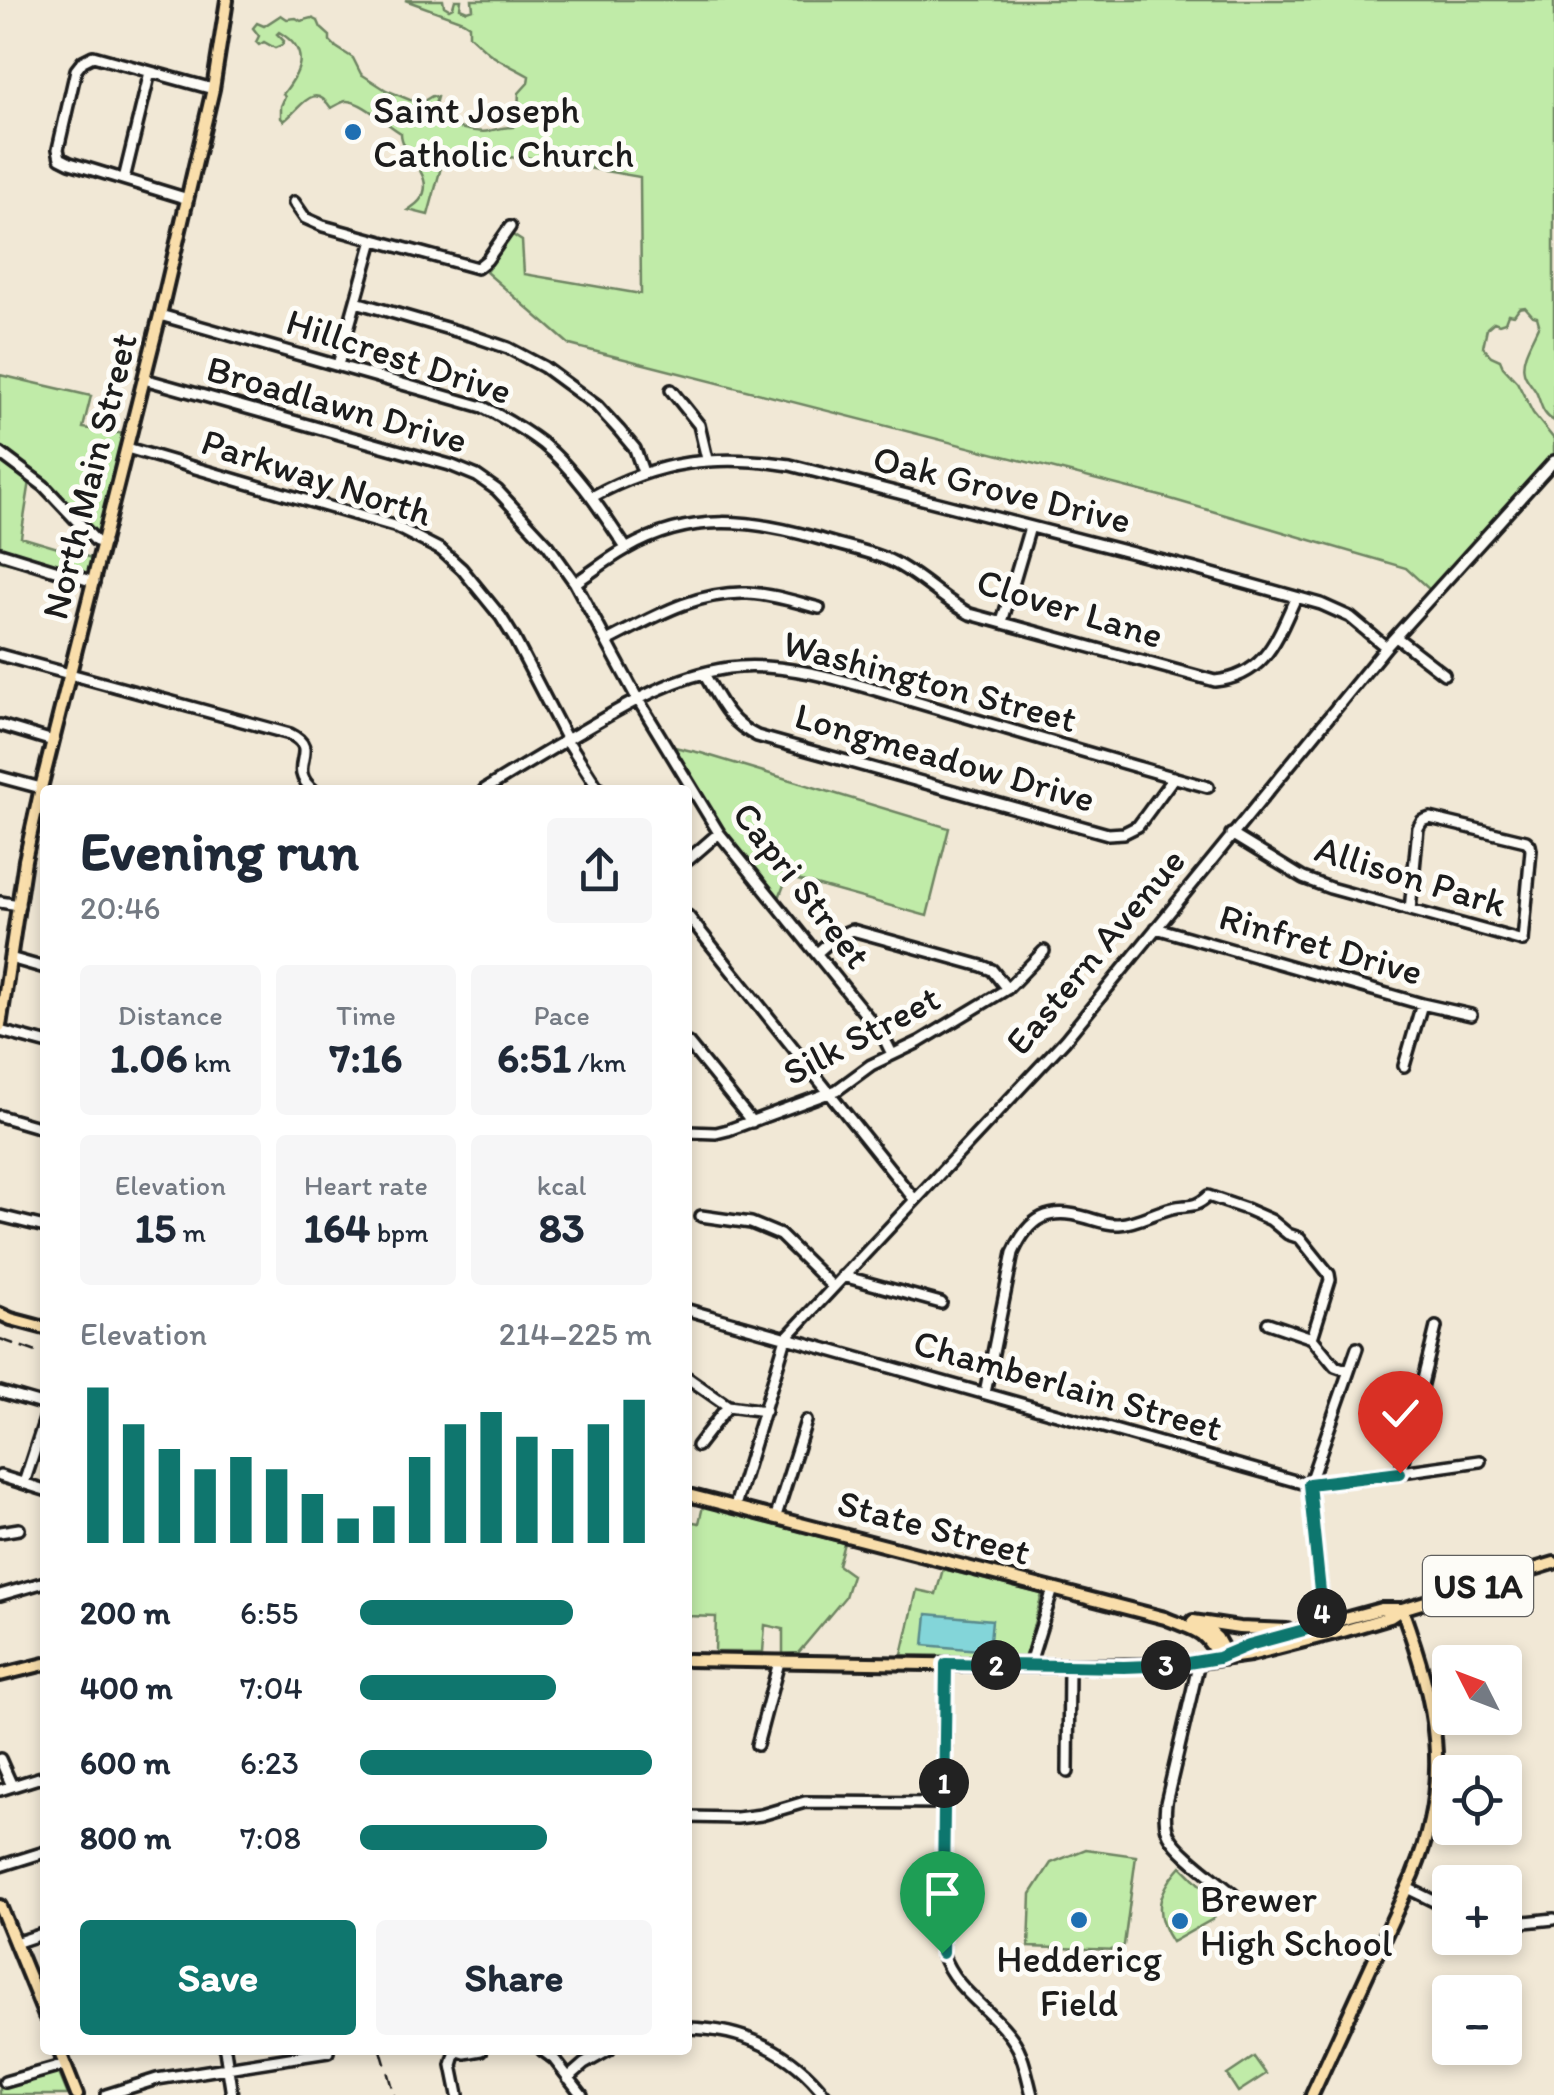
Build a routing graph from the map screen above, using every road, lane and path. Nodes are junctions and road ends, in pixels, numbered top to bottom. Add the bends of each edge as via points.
1 (227, 0) edge
2 (150, 72) junction
3 (213, 89) junction
4 (124, 179) junction
5 (188, 200) junction
6 (294, 202) dead end
7 (510, 227) dead end
8 (373, 240) junction
9 (356, 302) junction
10 (160, 316) junction
11 (338, 365) junction
12 (144, 379) junction
13 (672, 390) dead end
14 (127, 448) junction
15 (0, 453) edge
16 (708, 459) junction
17 (1554, 460) edge
18 (643, 472) junction
19 (592, 497) junction
20 (1030, 527) junction
21 (104, 543) junction
22 (626, 548) junction
23 (0, 553) edge
24 (94, 582) junction
25 (575, 583) junction
26 (1296, 596) junction
27 (818, 608) dead end
28 (1002, 622) junction
29 (1396, 637) junction
30 (607, 641) junction
31 (1386, 647) junction
32 (0, 654) edge
33 (71, 674) junction
34 (704, 674) junction
35 (1444, 674) dead end
36 (637, 698) junction
37 (0, 725) edge
38 (568, 740) junction
39 (53, 742) junction
40 (0, 777) edge
41 (1174, 778) junction
42 (41, 785) edge
43 (308, 785) edge
44 (502, 785) edge
45 (596, 785) edge
46 (690, 785) edge
47 (1208, 786) dead end
48 (40, 788) joint
49 (692, 788) edge
50 (719, 832) junction
51 (1231, 834) junction
52 (692, 856) edge
53 (0, 902) edge
54 (18, 905) junction
55 (1410, 910) junction
56 (692, 921) edge
57 (1156, 928) junction
58 (1044, 951) dead end
59 (816, 953) junction
60 (10, 958) junction
61 (40, 967) edge
62 (1008, 988) junction
63 (1422, 1004) junction
64 (1471, 1015) dead end
65 (0, 1028) edge
66 (40, 1041) edge
67 (692, 1048) edge
68 (892, 1054) junction
69 (1404, 1066) dead end
70 (829, 1093) junction
71 (0, 1116) edge
72 (752, 1122) junction
73 (40, 1128) edge
74 (692, 1132) edge
75 (914, 1199) junction
76 (0, 1216) edge
77 (702, 1216) dead end
78 (40, 1226) edge
79 (842, 1276) junction
80 (833, 1286) junction
81 (941, 1303) dead end
82 (692, 1311) edge
83 (4, 1318) edge
84 (1268, 1323) dead end
85 (40, 1327) edge
86 (1436, 1328) dead end
87 (786, 1338) junction
88 (1312, 1338) junction
89 (1357, 1348) dead end
90 (1349, 1371) junction
91 (692, 1381) edge
92 (0, 1392) edge
93 (985, 1393) junction
94 (40, 1404) edge
95 (728, 1406) junction
96 (765, 1410) junction
97 (806, 1421) dead end
98 (40, 1434) edge
99 (698, 1446) dead end
100 (1480, 1461) dead end
101 (1400, 1473) junction
102 (0, 1476) edge
103 (24, 1483) junction
104 (1309, 1484) junction
105 (40, 1488) edge
106 (692, 1496) edge
107 (735, 1506) junction
108 (776, 1516) junction
109 (20, 1529) dead end
110 (0, 1532) edge
111 (1554, 1563) edge
112 (40, 1583) edge
113 (1052, 1589) junction
114 (0, 1595) edge
115 (1402, 1609) junction
116 (1322, 1611) junction
117 (1165, 1618) junction
118 (1193, 1621) junction
119 (1328, 1624) junction
120 (1313, 1631) junction
121 (1218, 1658) junction
122 (692, 1660) edge
123 (779, 1662) junction
124 (1200, 1662) junction
125 (946, 1664) junction
126 (40, 1665) edge
127 (1030, 1666) junction
128 (1069, 1666) junction
129 (0, 1675) edge
130 (757, 1744) dead end
131 (0, 1760) edge
132 (1068, 1772) dead end
133 (40, 1778) edge
134 (12, 1786) junction
135 (0, 1790) edge
136 (944, 1803) junction
137 (692, 1817) edge
138 (40, 1854) edge
139 (0, 1866) edge
140 (1408, 1888) junction
141 (1234, 1895) dead end
142 (1432, 1900) edge
143 (0, 1906) edge
144 (1554, 1919) edge
145 (1522, 1922) edge
146 (40, 1935) edge
147 (15, 1943) junction
148 (40, 2004) edge
149 (692, 2029) edge
150 (61, 2055) edge
151 (226, 2055) edge
152 (309, 2055) edge
153 (454, 2055) edge
154 (549, 2055) edge
155 (600, 2055) edge
156 (65, 2065) junction
157 (229, 2068) junction
158 (568, 2078) junction
159 (5, 2082) dead end
160 (77, 2095) edge
161 (106, 2095) edge
162 (232, 2095) edge
163 (458, 2095) edge
164 (582, 2095) edge
165 (826, 2095) edge
166 (1032, 2095) edge
167 (1312, 2095) edge

1 - 3 main road, North Main Street
2 - 3 street
2 - 4 street
2 - 4 street via 94,56 76,70 60,158
3 - 5 main road, North Main Street
4 - 5 street
5 - 10 main road, North Main Street
6 - 8 street via 305,218
7 - 8 street via 476,268
8 - 9 street
9 - 11 street
9 - 18 street via 470,335 544,366 620,430
10 - 11 street, Hillcrest Drive
10 - 12 main road, North Main Street
11 - 19 street, Hillcrest Drive via 498,415 546,446
12 - 14 main road, North Main Street
12 - 25 street, Broadlawn Drive via 477,476 517,509
13 - 16 street via 699,425
14 - 21 main road, North Main Street
14 - 38 street, Parkway North via 394,526 441,550 501,617
15 - 21 street
16 - 18 street, Oak Grove Drive
16 - 20 street, Oak Grove Drive via 790,464
17 - 29 street, Eastern Avenue
18 - 19 street, Oak Grove Drive
19 - 22 street, Hillcrest Drive
20 - 26 street, Oak Grove Drive
20 - 28 street
21 - 24 main road, North Main Street
22 - 25 street, Clover Lane
22 - 28 street, Clover Lane via 692,524 781,528 890,560 951,604
23 - 24 street
24 - 33 main road, North Main Street
25 - 30 street, Broadlawn Drive
26 - 28 street, Clover Lane via 1272,648 1252,670 1214,681
26 - 31 street, Oak Grove Drive via 1350,616
27 - 30 street via 748,594 716,596 690,601
29 - 31 street, Eastern Avenue
29 - 35 street
30 - 36 street, Broadlawn Drive
31 - 51 street, Eastern Avenue
32 - 33 street
33 - 39 main road, North Main Street
33 - 43 street via 290,734 304,745 300,768
34 - 36 street, Washington Street
34 - 41 street, Washington Street via 786,669
34 - 41 street, Longmeadow Drive via 727,714 758,736 1108,834 1138,826
36 - 38 street, Washington Street
36 - 46 street, Capri Street
37 - 39 street
38 - 44 street, Washington Street
38 - 45 street, Parkway North
39 - 42 main road, North Main Street
40 - 48 street
41 - 47 street, Washington Street
48 - 54 main road, North Main Street
49 - 50 street, Capri Street
50 - 52 street
50 - 59 street, Capri Street
51 - 55 street, Allison Park via 1303,878
51 - 57 street, Eastern Avenue
53 - 54 street
54 - 60 main road, North Main Street
55 - 55 street, Allison Park via 1422,822 1430,818 1530,845 1523,942
56 - 70 street
57 - 63 street, Rinfret Drive
57 - 75 street, Eastern Avenue via 1064,1040
58 - 62 street, Silk Street
59 - 62 street via 852,930 982,966
59 - 68 street, Capri Street
60 - 61 street
60 - 65 main road, North Main Street
62 - 68 street, Silk Street
63 - 64 street, Rinfret Drive
63 - 69 street
65 - 66 street
67 - 72 street
68 - 70 street, Silk Street
70 - 72 street, Silk Street
70 - 75 street
71 - 73 street
72 - 74 street, Silk Street
75 - 79 street, Eastern Avenue
76 - 78 street
77 - 80 street via 780,1235
79 - 80 street, Eastern Avenue
79 - 81 street
80 - 87 street, Eastern Avenue
82 - 87 street, Chamberlain Street
83 - 85 main road
84 - 88 street
86 - 101 street
87 - 93 street, Chamberlain Street
87 - 96 street, Eastern Avenue
88 - 90 street via 1335,1366
88 - 93 street via 1330,1280 1326,1269 1300,1238 1246,1208 1208,1196 1197,1206 1120,1224 1050,1214 1032,1222 1013,1253
89 - 90 street
90 - 104 street
91 - 95 street
92 - 94 street
93 - 104 street, Chamberlain Street
95 - 96 street
95 - 99 street
96 - 107 street, Eastern Avenue
97 - 108 street
98 - 103 street
100 - 101 street
101 - 104 street
102 - 103 street
103 - 105 street
104 - 116 street
106 - 107 main road, State Street
107 - 108 main road, State Street
108 - 113 main road, State Street
109 - 110 street
111 - 115 main road, US 1A
112 - 114 street
113 - 117 main road, State Street
113 - 127 street
115 - 119 main road, US 1A
115 - 120 main road, US 1A
115 - 140 main road via 1428,1686 1437,1752 1433,1809
116 - 119 street
116 - 120 street
117 - 118 main road, State Street
117 - 121 main road, State Street via 1207,1637
118 - 120 main road, State Street
118 - 121 main road via 1217,1638
119 - 120 main road, US 1A
120 - 121 main road, US 1A
120 - 121 main road, US 1A via 1250,1655
121 - 124 main road, US 1A
122 - 123 main road, US 1A
123 - 125 main road, US 1A
123 - 130 street
124 - 128 main road, US 1A
124 - 141 street via 1166,1826 1181,1849
125 - 127 main road, US 1A
125 - 136 street
126 - 129 main road
127 - 128 main road, US 1A
128 - 132 street
131 - 134 street
133 - 134 street
134 - 135 street
136 - 137 street via 805,1802 761,1815
136 - 166 street via 942,1953 954,1978 1011,2038
138 - 139 street
140 - 142 street
140 - 167 main road
143 - 147 main road
144 - 145 street
146 - 147 street
147 - 148 main road
149 - 165 street via 735,2034 774,2050
150 - 156 main road
151 - 157 street
152 - 157 street
153 - 163 street
154 - 158 street
155 - 158 street
156 - 159 street
156 - 160 main road
157 - 161 street
157 - 162 street
158 - 164 street

